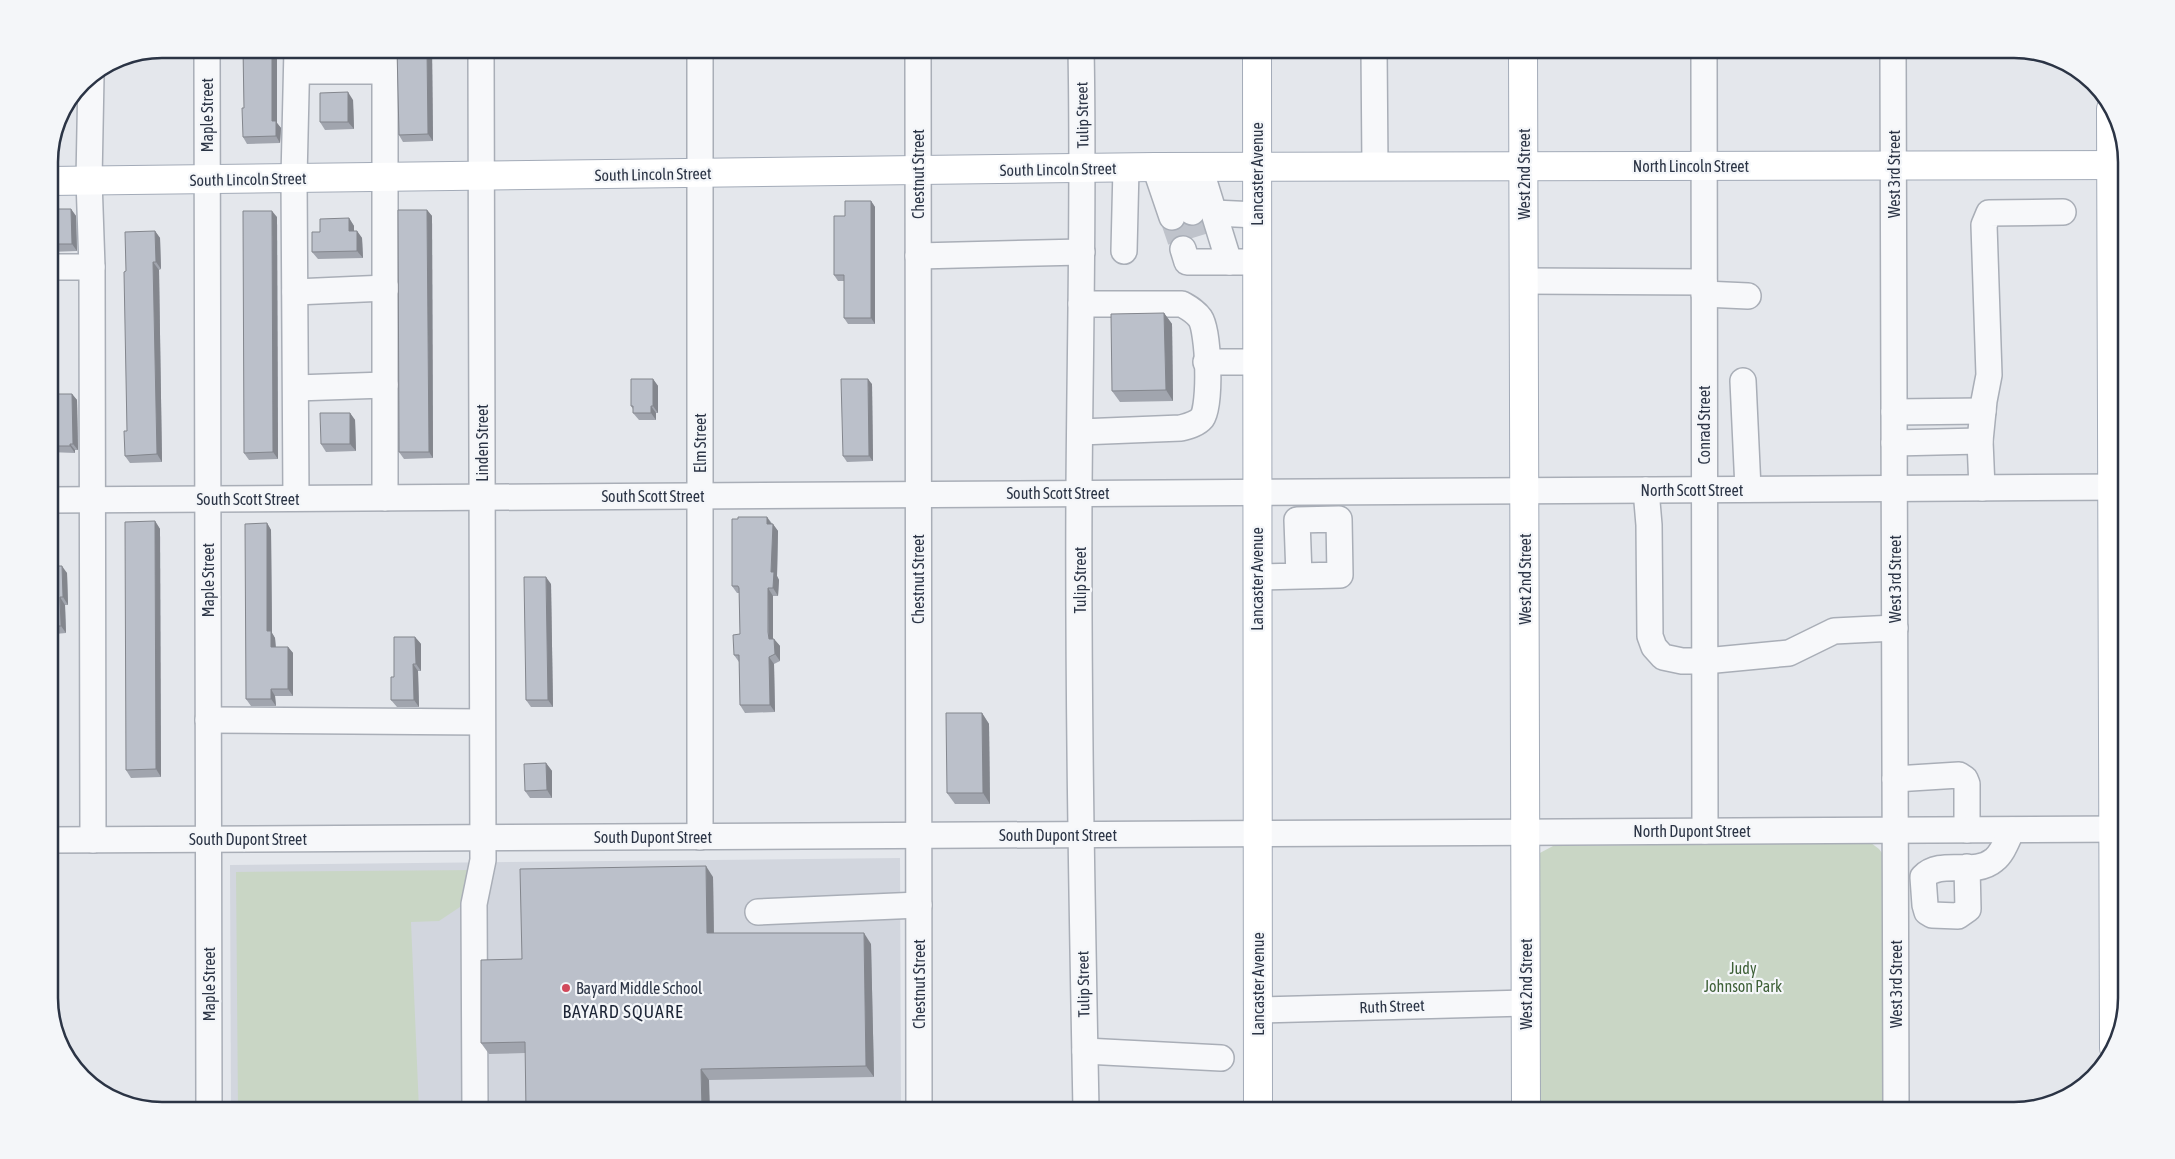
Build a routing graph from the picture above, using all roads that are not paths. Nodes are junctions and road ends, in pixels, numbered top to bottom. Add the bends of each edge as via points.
1 (207, 58) edge
2 (481, 58) edge
3 (700, 58) edge
4 (918, 58) edge
5 (1081, 58) edge
6 (1257, 58) edge
7 (1374, 58) edge
8 (1523, 58) edge
9 (1704, 58) edge
10 (1893, 58) edge
11 (297, 60) edge
12 (385, 60) edge
13 (91, 85) edge
14 (1894, 165) junction
15 (2118, 165) edge
16 (1524, 166) junction
17 (1704, 166) junction
18 (1257, 167) junction
19 (1376, 167) junction
20 (1126, 168) junction
21 (1178, 168) junction
22 (1083, 169) junction
23 (918, 171) junction
24 (700, 174) junction
25 (481, 176) junction
26 (386, 177) junction
27 (294, 178) junction
28 (207, 179) junction
29 (89, 180) junction
30 (58, 181) edge
31 (2063, 212) dead end
32 (1192, 214) junction
33 (1257, 215) junction
34 (1124, 251) dead end
35 (1082, 252) junction
36 (918, 256) junction
37 (1257, 262) junction
38 (92, 267) junction
39 (58, 268) edge
40 (1524, 281) junction
41 (386, 288) junction
42 (1704, 288) junction
43 (295, 292) junction
44 (1748, 296) dead end
45 (1081, 304) junction
46 (1206, 362) junction
47 (1258, 362) junction
48 (1743, 381) dead end
49 (386, 385) junction
50 (296, 388) junction
51 (1894, 412) junction
52 (1983, 412) junction
53 (1080, 432) junction
54 (1980, 441) junction
55 (1894, 443) junction
56 (2117, 487) edge
57 (1982, 488) junction
58 (1748, 489) junction
59 (1895, 489) junction
60 (1646, 490) junction
61 (1704, 490) junction
62 (1524, 491) junction
63 (1257, 492) junction
64 (1079, 493) junction
65 (918, 494) junction
66 (700, 496) junction
67 (482, 497) junction
68 (296, 498) junction
69 (385, 498) junction
70 (208, 499) junction
71 (58, 500) edge
72 (92, 500) junction
73 (1299, 576) dead end
74 (1258, 577) junction
75 (1895, 628) junction
76 (1705, 661) junction
77 (208, 720) junction
78 (482, 722) junction
79 (1895, 779) junction
80 (2118, 829) edge
81 (1896, 830) junction
82 (1967, 830) junction
83 (2012, 830) junction
84 (1705, 831) junction
85 (1525, 832) junction
86 (1258, 834) junction
87 (1081, 835) junction
88 (918, 836) junction
89 (700, 837) junction
90 (482, 838) junction
91 (58, 840) edge
92 (92, 840) junction
93 (208, 840) junction
94 (1967, 867) dead end
95 (918, 905) junction
96 (2118, 906) edge
97 (758, 912) dead end
98 (1526, 1003) junction
99 (1258, 1010) junction
100 (2115, 1018) edge
101 (1085, 1051) junction
102 (1221, 1058) dead end
103 (209, 1102) edge
104 (475, 1102) edge
105 (919, 1102) edge
106 (1086, 1102) edge
107 (1258, 1102) edge
108 (1526, 1102) edge
109 (1896, 1102) edge

1 - 28 street, Maple Street
2 - 25 street, Linden Street
3 - 24 street, Elm Street
4 - 23 street, Chestnut Street
5 - 22 street, Tulip Street
6 - 18 main road, Lancaster Avenue
7 - 19 street
8 - 16 main road, West 2nd Street
9 - 17 street, Conrad Street
10 - 14 street, West 3rd Street
11 - 12 street
11 - 27 street
12 - 26 street
13 - 29 street
14 - 15 main road, North Lincoln Street
14 - 17 main road, North Lincoln Street
14 - 51 street, West 3rd Street
16 - 17 main road, North Lincoln Street
16 - 19 main road, North Lincoln Street
16 - 40 main road, West 2nd Street
17 - 42 street, Conrad Street
18 - 19 main road, North Lincoln Street
18 - 21 main road, South Lincoln Street
18 - 33 main road, Lancaster Avenue
20 - 21 main road, South Lincoln Street
20 - 22 main road, South Lincoln Street
20 - 34 street
21 - 32 street
21 - 32 street
22 - 23 main road, South Lincoln Street
22 - 35 street, Tulip Street
23 - 24 main road, South Lincoln Street
23 - 36 street, Chestnut Street
24 - 25 main road, South Lincoln Street
24 - 66 street, Elm Street
25 - 26 main road, South Lincoln Street
25 - 67 street, Linden Street
26 - 27 main road, South Lincoln Street
26 - 41 street
27 - 28 main road, South Lincoln Street
27 - 43 street
28 - 29 main road, South Lincoln Street
28 - 70 street, Maple Street
29 - 30 main road, South Lincoln Street
29 - 38 street
31 - 52 street via 1989,213 1984,225 1989,375
32 - 33 street
32 - 37 street via 1205,254
33 - 37 main road, Lancaster Avenue
35 - 36 street
35 - 45 street, Tulip Street
36 - 65 street, Chestnut Street
37 - 47 main road, Lancaster Avenue
38 - 39 street
38 - 72 street
40 - 42 street
40 - 62 main road, West 2nd Street
41 - 43 street
41 - 49 street
42 - 44 street
42 - 61 street, Conrad Street
43 - 50 street
45 - 46 street via 1182,304 1201,319 1206,332
45 - 53 street, Tulip Street
46 - 47 street
46 - 53 street via 1207,407 1202,419 1192,425 1166,430
47 - 63 main road, Lancaster Avenue
48 - 58 street
49 - 50 street
49 - 69 street
50 - 68 street
51 - 52 street
51 - 55 street, West 3rd Street
52 - 54 street
53 - 64 street, Tulip Street
54 - 55 street
54 - 57 street
55 - 59 street, West 3rd Street
56 - 57 street, North Scott Street
57 - 59 street, North Scott Street
58 - 59 street, North Scott Street
58 - 61 street, North Scott Street
59 - 75 street, West 3rd Street
60 - 61 street, North Scott Street
60 - 62 street, North Scott Street
60 - 76 street via 1650,636 1663,657
61 - 76 street, Conrad Street
62 - 63 street, North Scott Street
62 - 85 main road, West 2nd Street
63 - 64 street, South Scott Street
63 - 74 main road, Lancaster Avenue
64 - 65 street, South Scott Street
64 - 87 street, Tulip Street
65 - 66 street, South Scott Street
65 - 88 street, Chestnut Street
66 - 67 street, South Scott Street
66 - 89 street, Elm Street
67 - 69 street, South Scott Street
67 - 78 street, Linden Street
68 - 69 street, South Scott Street
68 - 70 street, South Scott Street
70 - 72 street, South Scott Street
70 - 77 street, Maple Street
71 - 72 street, South Scott Street
72 - 92 street
73 - 74 street
74 - 86 main road, Lancaster Avenue
75 - 76 street via 1834,630 1789,653
75 - 79 street, West 3rd Street
76 - 84 street, Conrad Street
77 - 78 street
77 - 93 street, Maple Street
78 - 90 street, Linden Street
79 - 81 street, West 3rd Street
79 - 82 street via 1959,775 1968,784
80 - 83 street, North Dupont Street
81 - 82 street, North Dupont Street
81 - 84 street, North Dupont Street
81 - 109 street, West 3rd Street
82 - 83 street, North Dupont Street
83 - 94 street via 1994,861
84 - 85 street, North Dupont Street
85 - 86 street, North Dupont Street
85 - 98 main road, West 2nd Street
86 - 87 street, South Dupont Street
86 - 99 main road, Lancaster Avenue
87 - 88 street, South Dupont Street
87 - 101 street, Tulip Street
88 - 89 street, South Dupont Street
88 - 95 street, Chestnut Street
89 - 90 street, South Dupont Street
90 - 93 street, South Dupont Street
90 - 104 street, Linden Street via 484,860 474,904
91 - 92 street, South Dupont Street
92 - 93 street, South Dupont Street
93 - 103 street, Maple Street
95 - 97 street
95 - 105 street, Chestnut Street
96 - 100 main road
98 - 99 street, Ruth Street
98 - 108 main road, West 2nd Street
99 - 107 main road, Lancaster Avenue
101 - 102 street
101 - 106 street, Tulip Street

